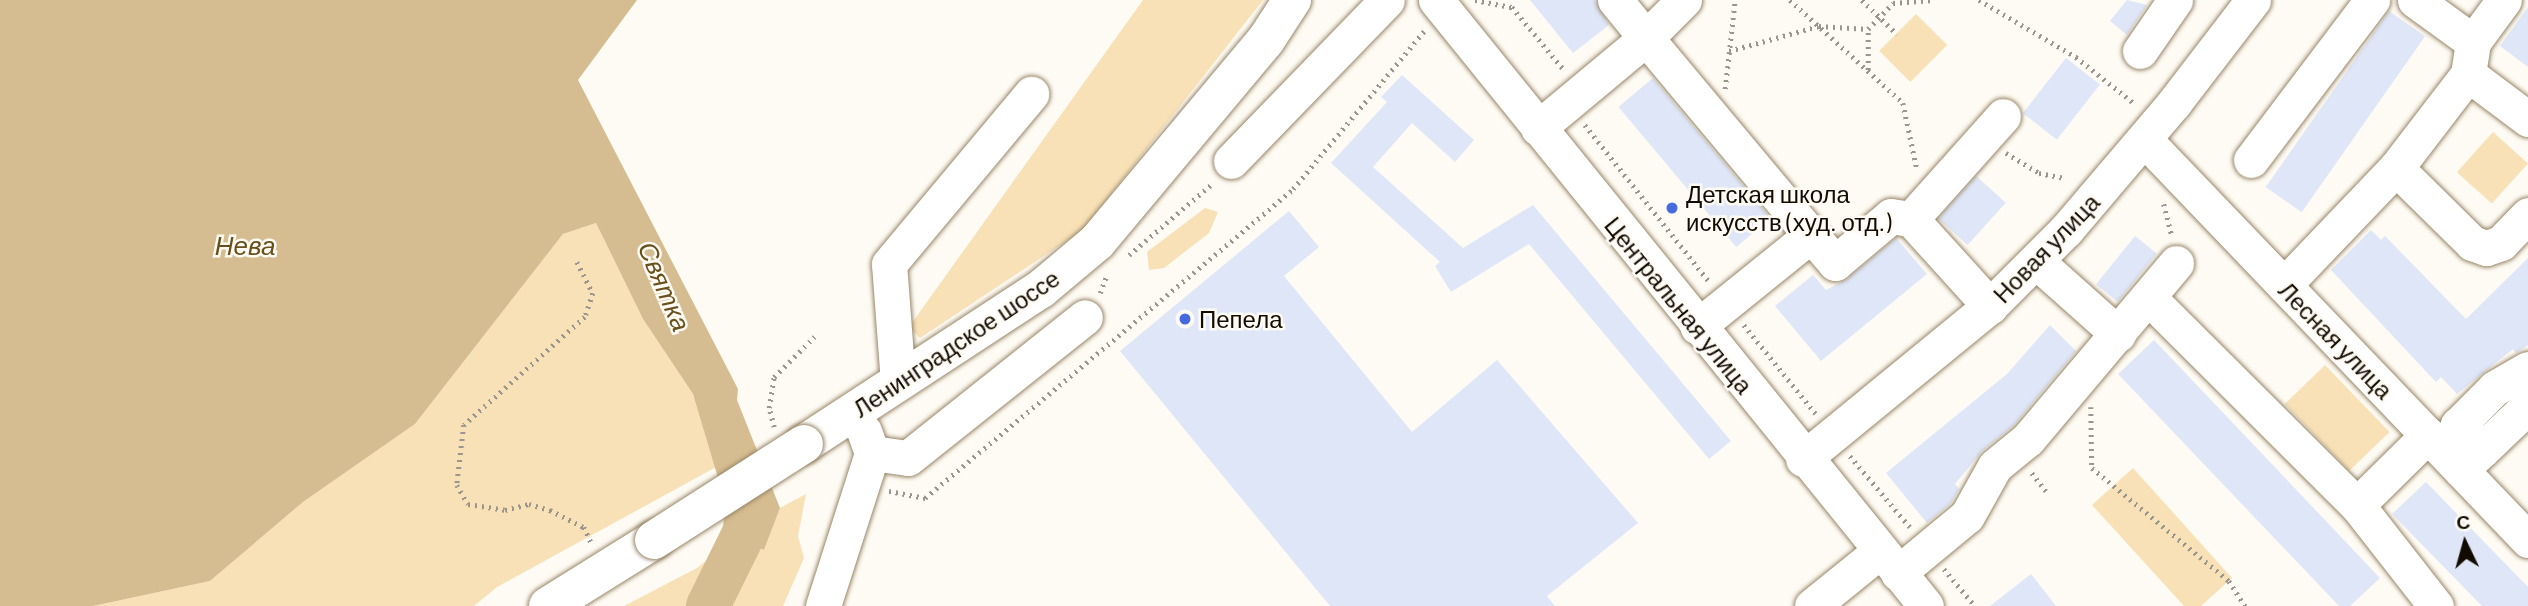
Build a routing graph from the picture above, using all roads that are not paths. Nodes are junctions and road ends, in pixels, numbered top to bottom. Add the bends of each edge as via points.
1 (1292, 0) edge
2 (1387, 0) edge
3 (1615, 0) edge
4 (1684, 0) edge
5 (2253, 0) edge
6 (2372, 0) edge
7 (2504, 0) edge
8 (2177, 1) edge
9 (2420, 1) edge
10 (1451, 3) edge
11 (1646, 38) junction
12 (2140, 51) dead end
13 (2471, 58) junction
14 (1031, 94) dead end
15 (2528, 119) edge
16 (1538, 128) junction
17 (1994, 128) road end
18 (2151, 131) junction
19 (2251, 160) dead end
20 (1231, 161) road end
21 (2396, 168) junction
22 (1918, 211) junction
23 (2528, 215) edge
24 (1811, 235) junction
25 (2036, 261) junction
26 (2176, 263) dead end
27 (2284, 285) junction
28 (2148, 296) junction
29 (1990, 306) junction
30 (1085, 317) road end
31 (1697, 327) junction
32 (2118, 334) junction
33 (2528, 369) edge
34 (898, 383) junction
35 (2528, 406) edge
36 (855, 412) junction
37 (2428, 435) junction
38 (1803, 459) junction
39 (2472, 460) junction
40 (868, 470) junction
41 (2357, 505) junction
42 (2528, 540) edge
43 (1889, 562) junction
44 (2423, 602) edge
45 (548, 606) edge
46 (823, 606) edge
47 (1812, 606) edge
48 (1926, 606) edge

1 - 34 main road, Ленинградское шоссе via 1266,40 1097,242 1041,289
2 - 20 street
3 - 11 street
4 - 11 street
5 - 18 street, Новая улица
6 - 19 street
7 - 13 street
8 - 12 street
9 - 13 street
10 - 16 street, Центральная улица
11 - 16 street
11 - 24 street
13 - 15 street
13 - 21 street
14 - 34 street via 889,264
16 - 31 street, Центральная улица
17 - 22 street
18 - 25 street, Новая улица
18 - 27 street, Лесная улица
21 - 23 street via 2472,243 2486,248 2501,243
21 - 27 street
22 - 24 street via 1891,216 1835,263
22 - 29 street
24 - 31 street
25 - 29 street, Новая улица
25 - 32 street
26 - 28 street
27 - 37 street, Лесная улица
28 - 32 street
28 - 41 street
29 - 38 street, Новая улица
30 - 40 street via 908,458
31 - 38 street, Центральная улица
32 - 43 street via 2028,439 1994,466 1967,516 1928,549
33 - 39 street via 2495,388 2458,425
34 - 36 main road, Ленинградское шоссе
35 - 39 street
36 - 40 street
36 - 45 main road, Ленинградское шоссе, bridge via 790,438 654,540
37 - 39 street, Лесная улица
37 - 41 street
38 - 43 street, Центральная улица
39 - 42 street, Лесная улица
40 - 46 street
41 - 44 street
43 - 47 street
43 - 48 street, Центральная улица

